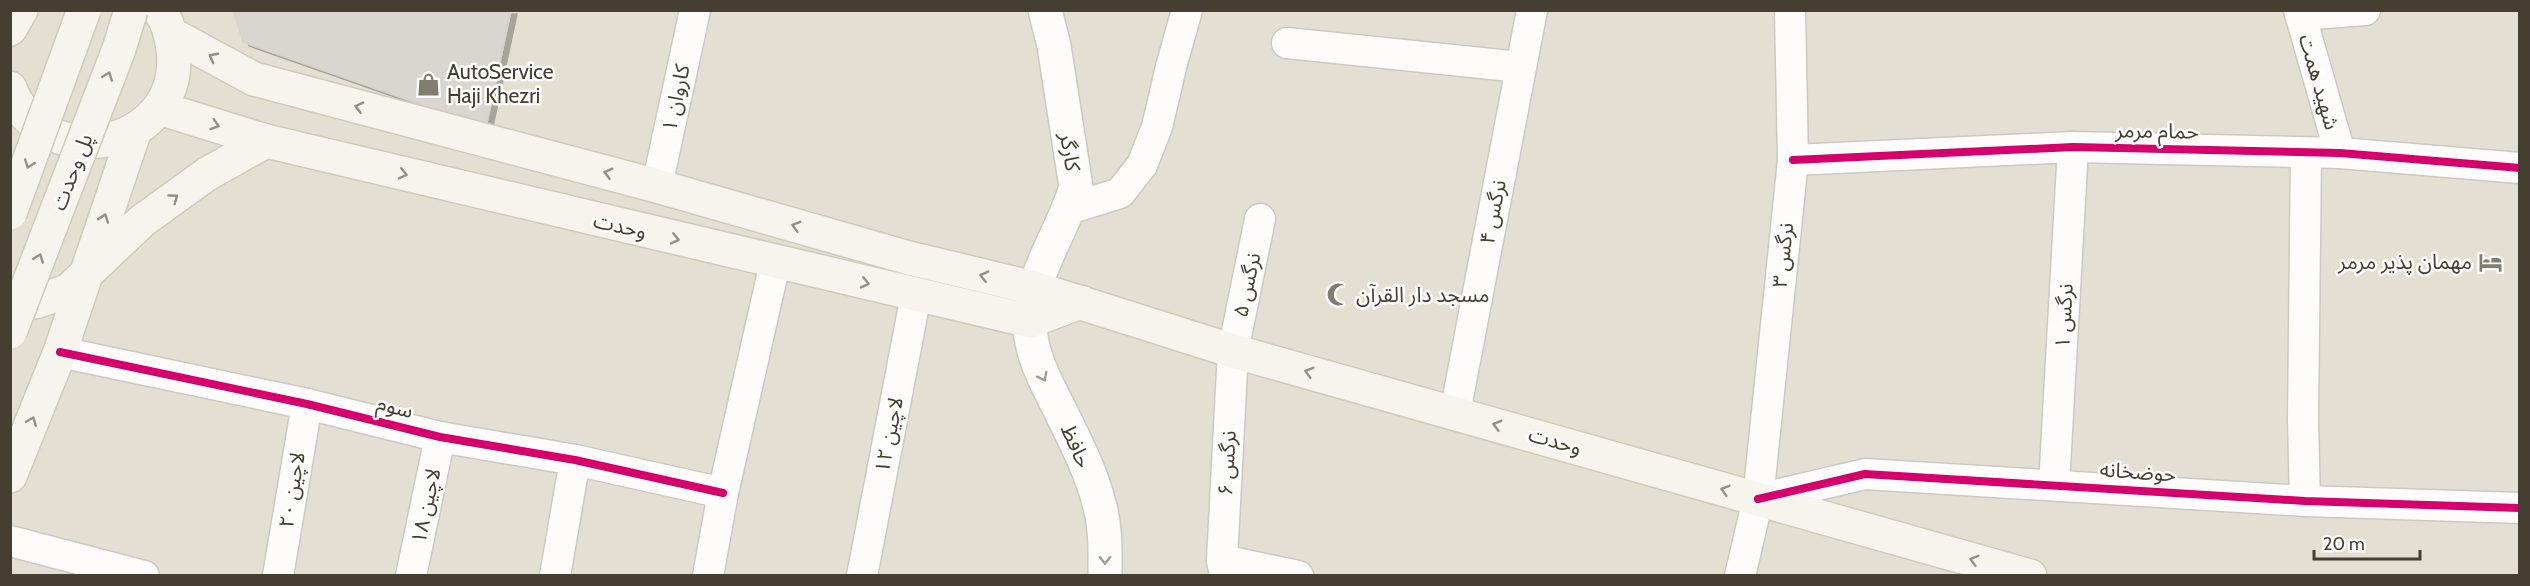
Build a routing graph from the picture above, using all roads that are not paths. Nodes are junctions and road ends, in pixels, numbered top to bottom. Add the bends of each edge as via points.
1 (21, 10) edge
2 (84, 10) edge
3 (131, 10) edge
4 (695, 10) edge
5 (1044, 10) edge
6 (1187, 10) edge
7 (1532, 10) edge
8 (1790, 10) edge
9 (2365, 10) edge
10 (2299, 13) edge
11 (164, 18) edge
12 (10, 28) edge
13 (1287, 43) dead end
14 (1520, 67) junction
15 (12, 98) edge
16 (159, 108) junction
17 (135, 130) junction
18 (266, 141) junction
19 (2073, 147) junction
20 (2306, 153) junction
21 (2340, 153) junction
22 (1793, 160) junction
23 (2520, 168) edge
24 (657, 186) junction
25 (1069, 209) junction
26 (10, 213) edge
27 (1260, 219) dead end
28 (775, 263) junction
29 (83, 278) junction
30 (1034, 288) junction
31 (916, 295) junction
32 (10, 302) edge
33 (1081, 302) junction
34 (1030, 321) junction
35 (10, 332) edge
36 (1233, 351) junction
37 (60, 352) junction
38 (307, 404) junction
39 (1455, 413) junction
40 (440, 437) junction
41 (575, 460) junction
42 (12, 462) edge
43 (2054, 485) junction
44 (723, 493) junction
45 (1758, 499) junction
46 (2305, 501) junction
47 (2520, 508) edge
48 (10, 541) edge
49 (1223, 568) edge
50 (144, 576) edge
51 (278, 576) edge
52 (411, 576) edge
53 (555, 576) edge
54 (708, 576) edge
55 (862, 576) edge
56 (1105, 576) edge
57 (1298, 576) edge
58 (1740, 576) edge
59 (2030, 576) edge

1 - 12 main road
2 -> 26 main road, پل وحدت, bridge
35 -> 3 main road, پل وحدت, bridge
4 - 24 street, کاروان ۱
5 - 25 street, کارگر via 1054,46 1076,187
6 - 25 street via 1157,127 1142,165 1120,193
7 - 14 street, نرگس ۴
8 - 22 street, نرگس ۳
9 - 10 street
10 - 21 street, شهید همت
11 - 16 main road via 174,59 170,84
24 -> 11 main road, وحدت via 254,79
13 - 14 street
14 - 39 street, نرگس ۴
15 - 17 main road via 32,120 55,136 82,143 109,141
16 - 17 main road
16 -> 18 main road, وحدت
29 -> 17 main road
18 -> 28 main road, وحدت
29 -> 18 main road via 142,221 207,174
19 - 20 street, حمام مرمر
19 - 22 street, حمام مرمر
19 - 43 street, نرگس ۱
20 - 21 street, حمام مرمر
20 - 46 street
21 - 23 street, حمام مرمر
22 - 45 street, نرگس ۳
30 -> 24 main road, وحدت via 909,258
25 - 30 street, کارگر
27 - 36 street, نرگس ۵
28 -> 31 main road, وحدت
28 - 44 street
29 - 32 main road via 57,295 35,302
29 - 37 main road
30 - 33 main road, وحدت
30 - 34 street, حافظ
31 - 34 main road, وحدت
31 - 55 street, لاچین ۱۲
33 - 34 main road
33 - 36 main road, وحدت
34 -> 56 street, حافظ via 1037,364 1100,503
39 -> 36 main road, وحدت
36 - 49 street, نرگس ۶
37 - 38 street, سوم
42 -> 37 main road
38 - 40 street, سوم
38 - 51 street, لاچین ۲۰
45 -> 39 main road, وحدت
40 - 41 street, سوم
40 - 52 street, لاچین ۱۸
41 - 44 street, سوم
41 - 53 street
43 - 45 street, حوضخانه via 1865,474
43 - 46 street, حوضخانه
44 - 54 street
45 - 58 street, نرگس ۳
59 -> 45 main road, وحدت
46 - 47 street, حوضخانه
48 - 50 street
49 - 57 street

